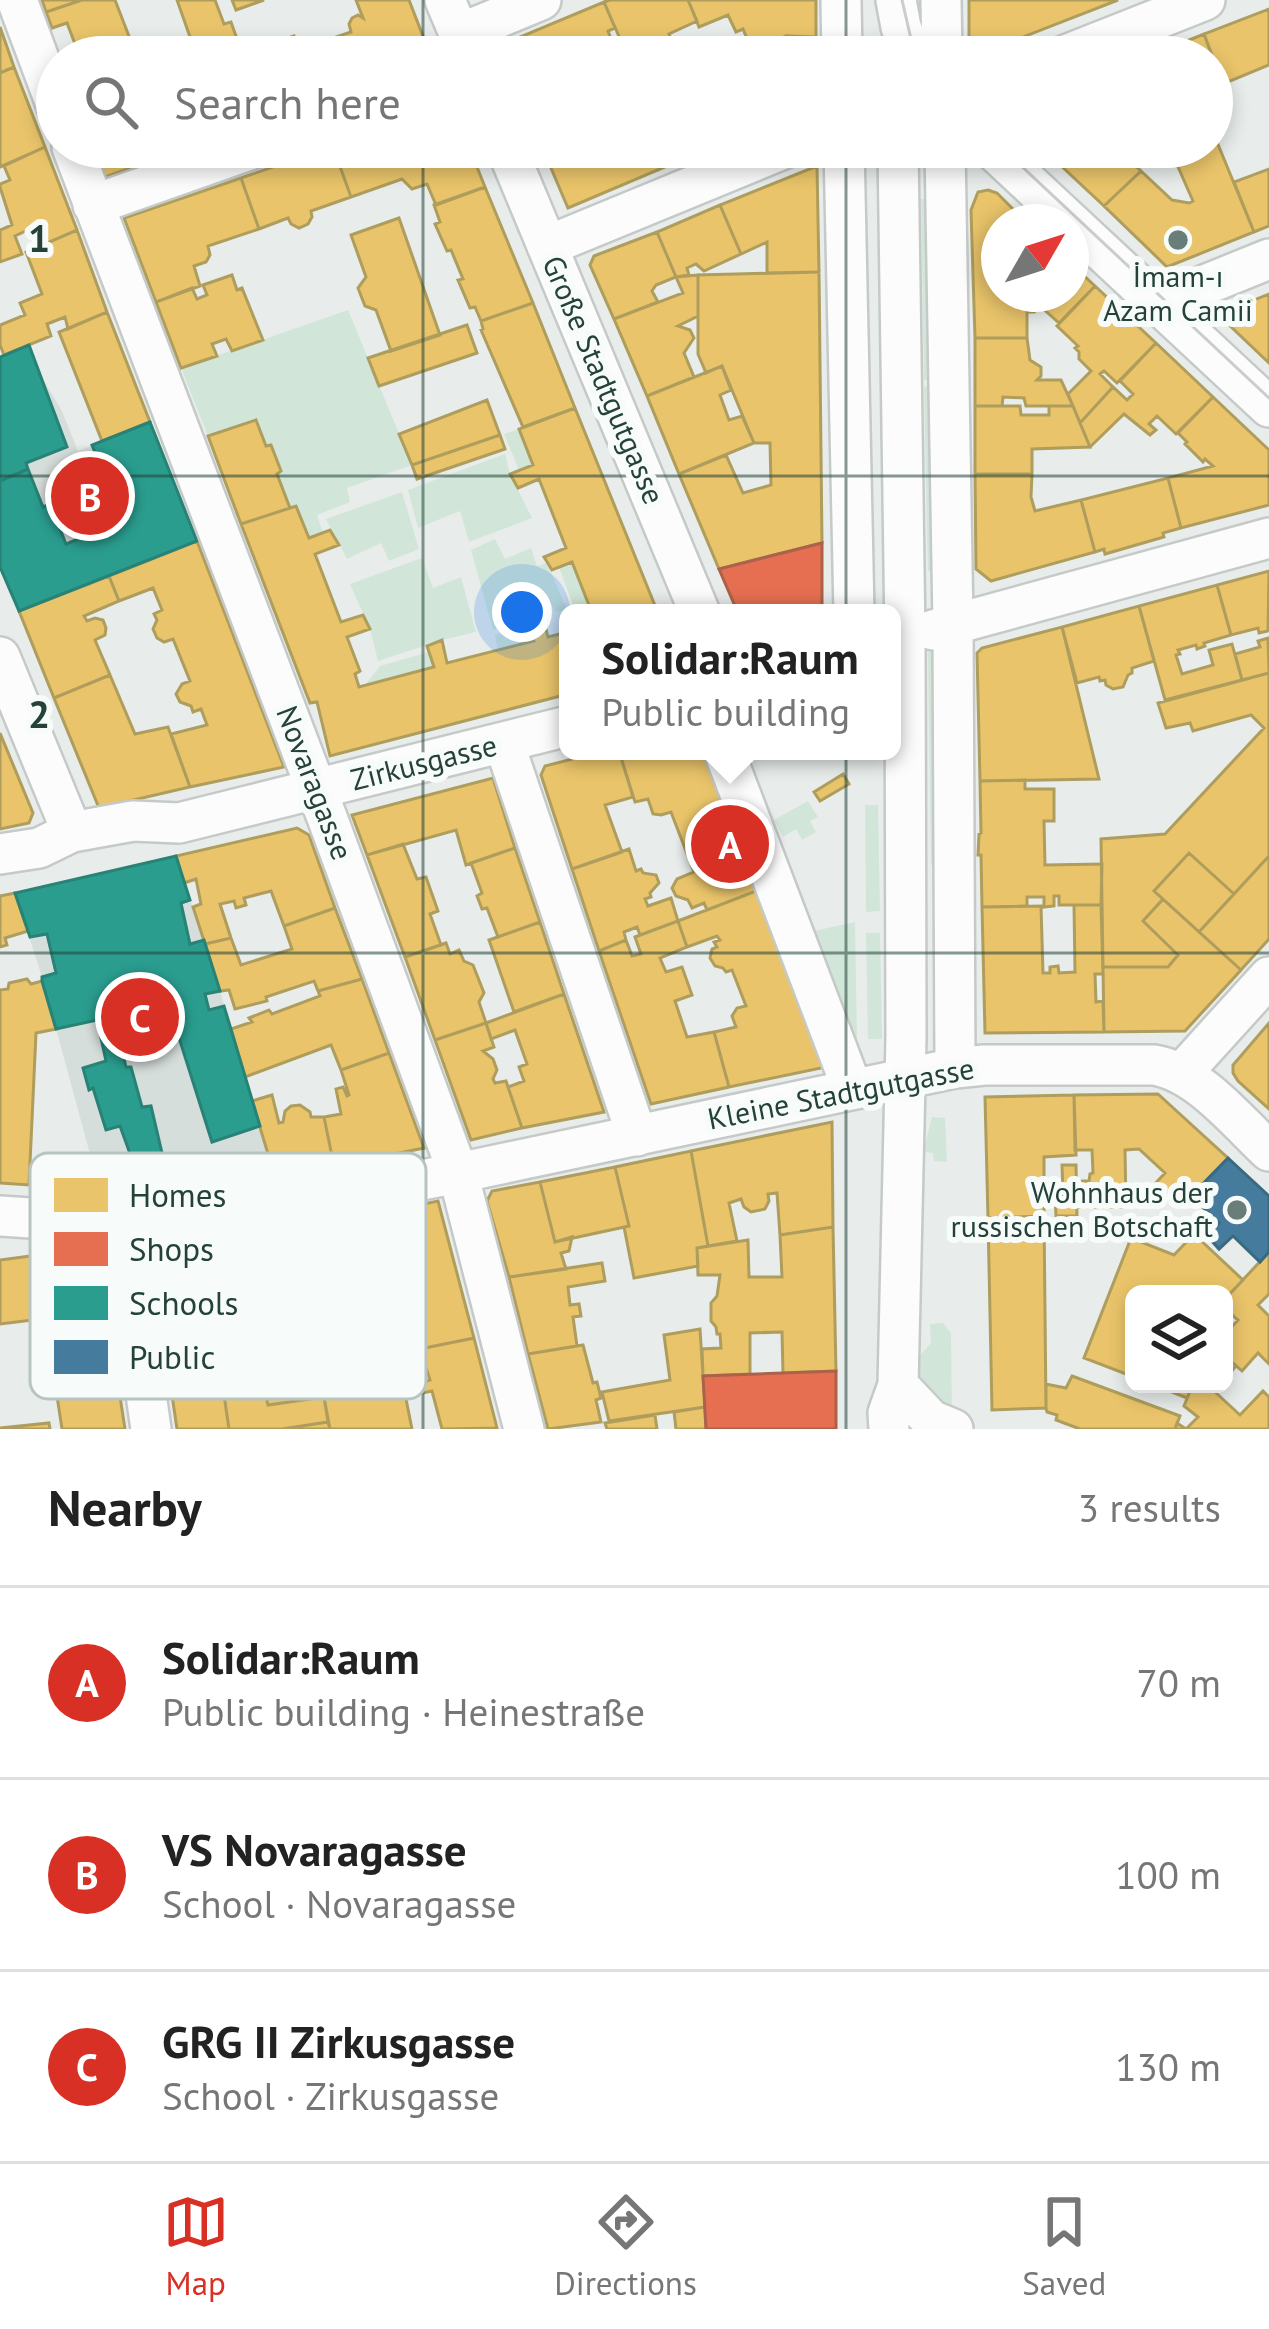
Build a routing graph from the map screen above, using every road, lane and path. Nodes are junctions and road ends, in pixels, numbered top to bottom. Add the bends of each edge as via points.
1 (17, 0) edge
2 (541, 0) edge
3 (841, 0) edge
4 (895, 0) edge
5 (940, 0) edge
6 (1205, 0) edge
7 (458, 30) edge
8 (842, 36) edge
9 (895, 36) edge
10 (905, 36) edge
11 (941, 36) edge
12 (1114, 36) edge
13 (36, 51) edge
14 (80, 168) edge
15 (198, 168) edge
16 (515, 168) edge
17 (737, 168) edge
18 (844, 168) edge
19 (898, 168) edge
20 (944, 168) edge
21 (1012, 168) edge
22 (93, 205) junction
23 (547, 246) junction
24 (1269, 260) edge
25 (1158, 304) junction
26 (1269, 407) edge
27 (1269, 538) edge
28 (903, 554) junction
29 (851, 560) junction
30 (696, 604) edge
31 (853, 604) edge
32 (900, 604) edge
33 (953, 624) junction
34 (901, 638) edge
35 (0, 657) edge
36 (559, 728) edge
37 (504, 743) junction
38 (727, 760) edge
39 (900, 760) edge
40 (317, 791) junction
41 (72, 832) junction
42 (0, 854) edge
43 (1269, 977) edge
44 (956, 1068) junction
45 (1182, 1072) junction
46 (906, 1076) junction
47 (852, 1088) junction
48 (637, 1136) junction
49 (1269, 1151) edge
50 (458, 1173) junction
51 (426, 1179) edge
52 (0, 1216) edge
53 (30, 1222) edge
54 (898, 1385) junction
55 (147, 1399) edge
56 (151, 1429) edge
57 (524, 1429) edge
58 (889, 1429) edge
59 (952, 1429) edge

1 - 13 street
2 - 7 street
3 - 8 street
4 - 9 street
4 - 10 street
5 - 11 street
6 - 12 street
14 - 22 street, Novaragasse
15 - 22 street
16 - 23 street, Große Stadtgutgasse
17 - 23 street
18 - 29 street
19 - 28 street
20 - 33 street
21 - 25 street
22 - 40 street, Novaragasse
23 - 30 street, Große Stadtgutgasse
24 - 25 street
25 - 26 street
27 - 33 street
28 - 29 street
28 - 32 street
29 - 31 street
33 - 34 street
33 - 44 street
35 - 41 street
36 - 37 street, Zirkusgasse
37 - 40 street, Zirkusgasse
37 - 48 street
38 - 47 street
39 - 46 street
40 - 41 street, Zirkusgasse via 179,823
40 - 50 street, Novaragasse
41 - 42 street, Zirkusgasse
43 - 45 street
44 - 45 street, Kleine Stadtgutgasse via 1140,1064
44 - 46 street, Kleine Stadtgutgasse
45 - 49 street
46 - 47 street, Kleine Stadtgutgasse
46 - 54 street
47 - 48 street, Kleine Stadtgutgasse
48 - 50 street, Kleine Stadtgutgasse
50 - 51 street, Kleine Stadtgutgasse
50 - 57 street, Novaragasse
52 - 53 street, Kleine Stadtgutgasse
54 - 58 street
54 - 59 street via 931,1420
55 - 56 street

